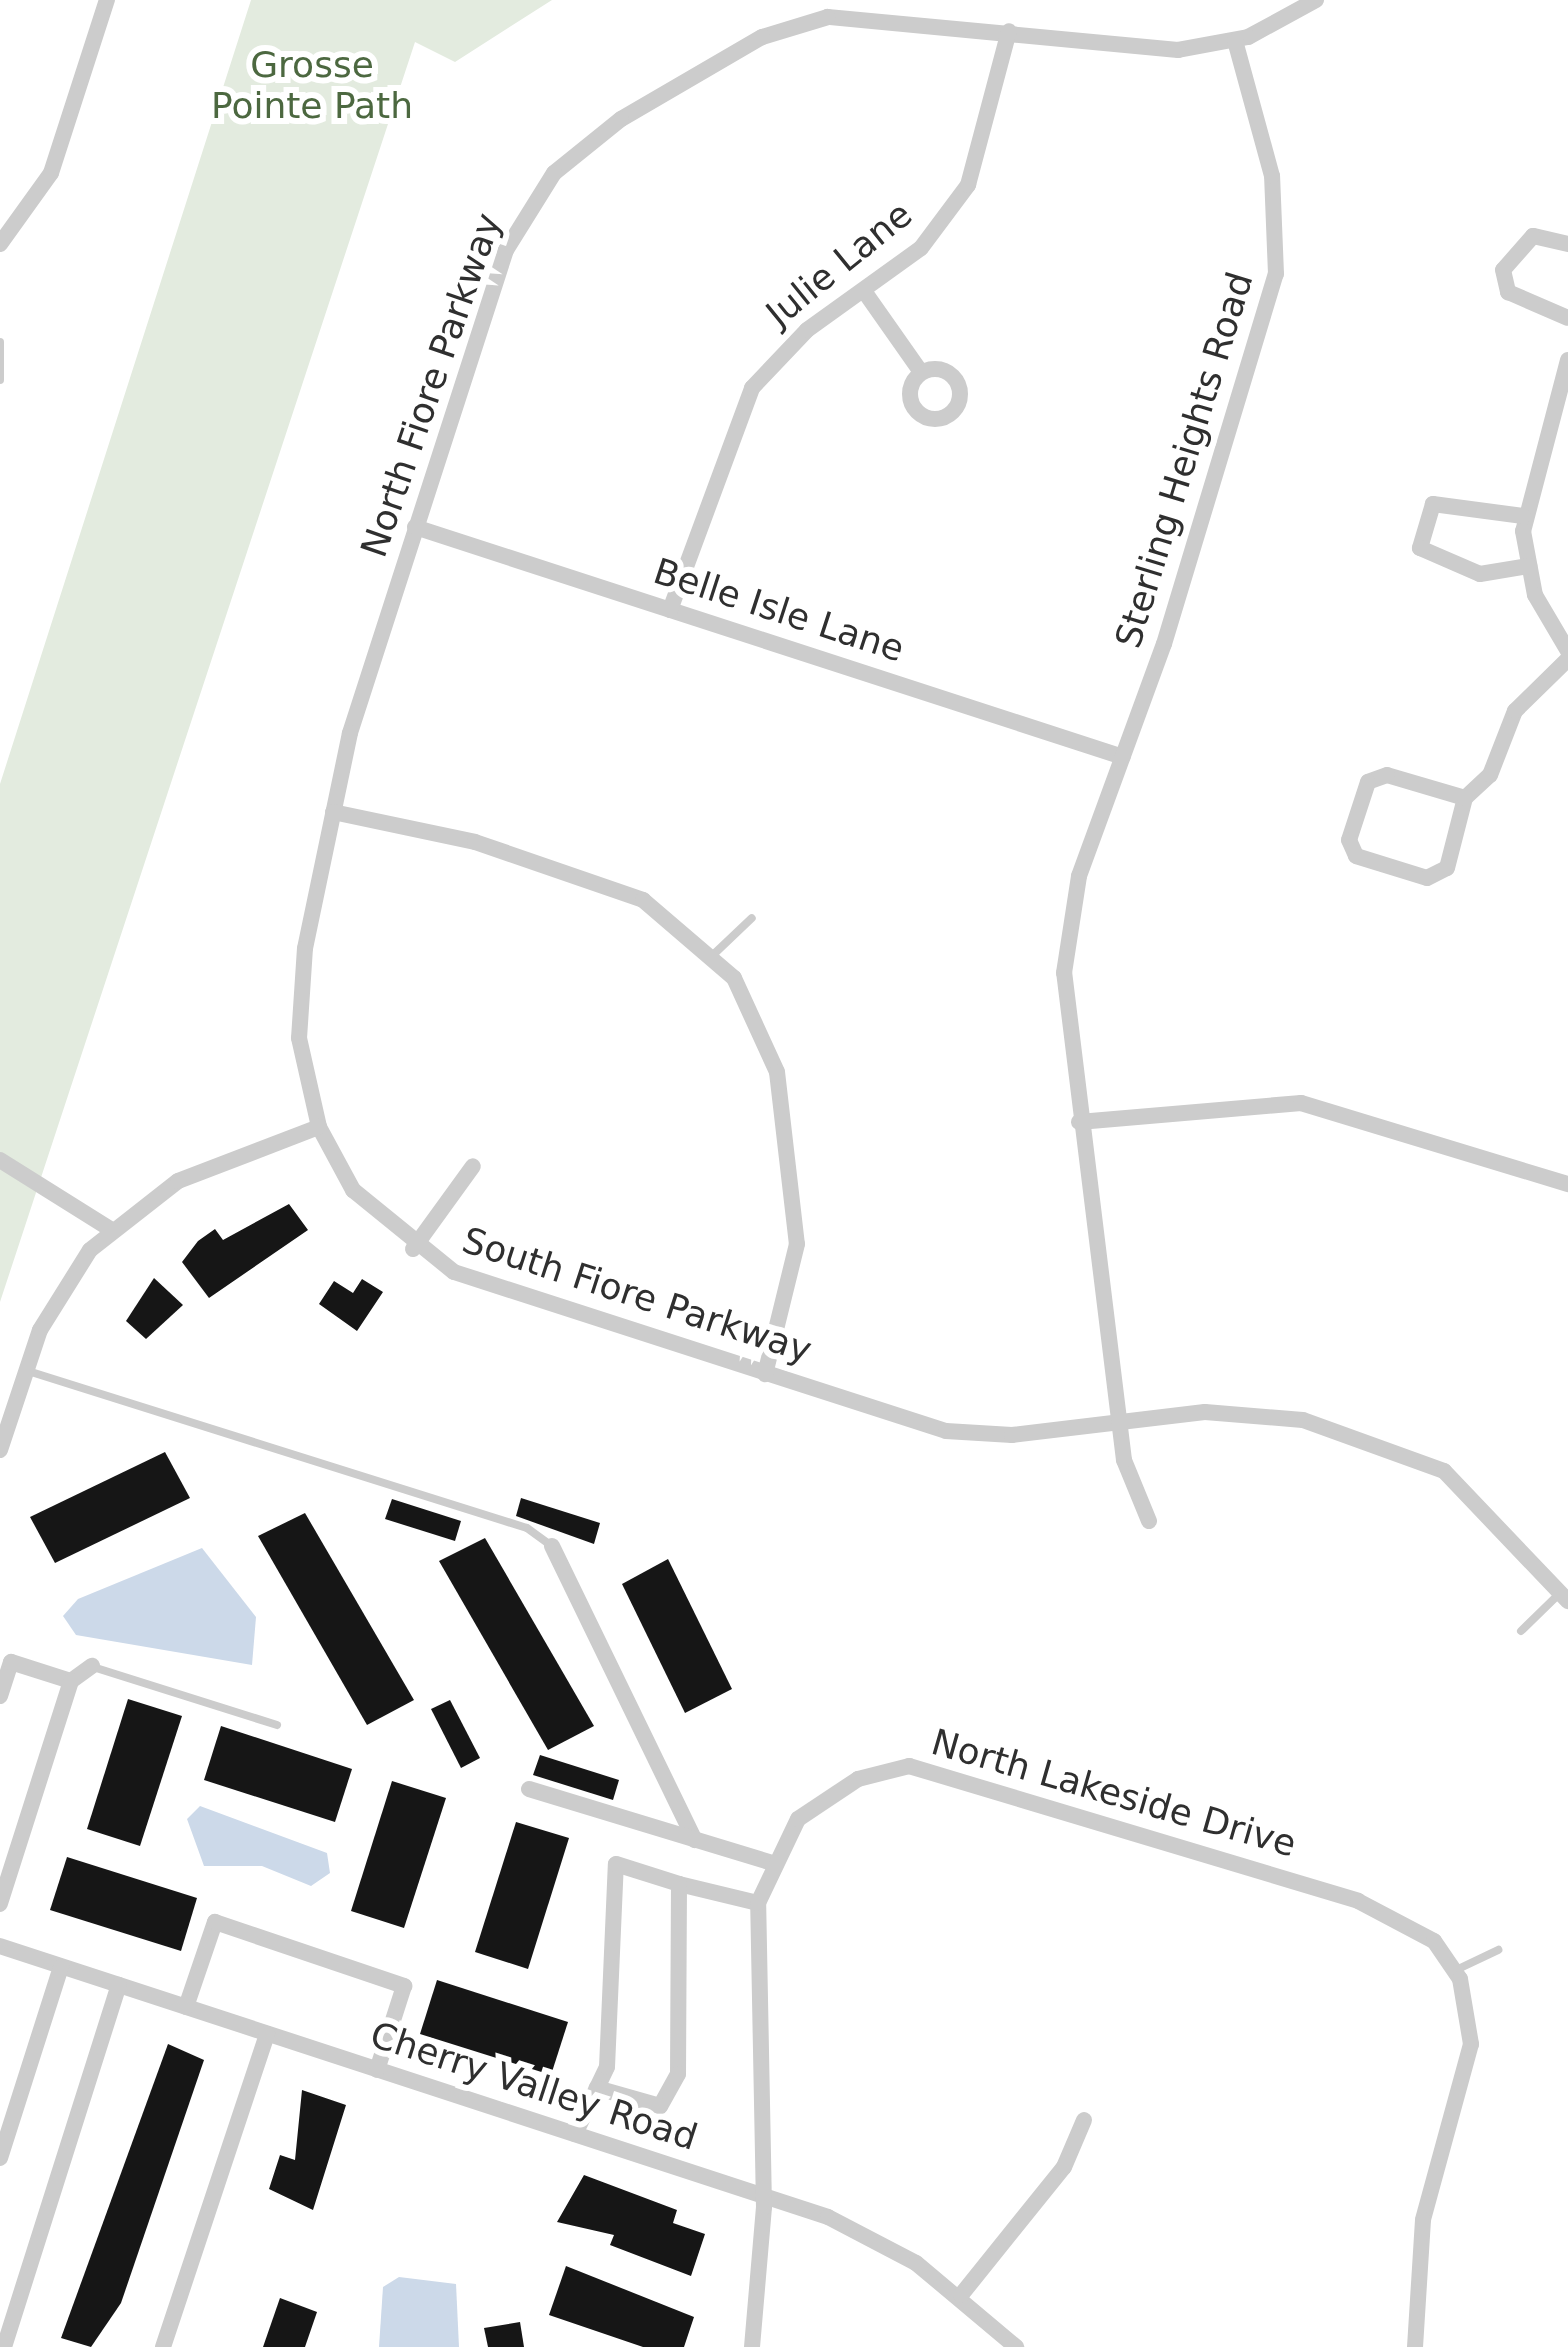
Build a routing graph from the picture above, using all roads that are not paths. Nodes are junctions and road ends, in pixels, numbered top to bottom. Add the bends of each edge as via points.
1 (107, 0) edge
2 (1316, 0) edge
3 (1009, 31) junction
4 (1235, 41) junction
5 (0, 244) edge
6 (1568, 244) edge
7 (864, 291) junction
8 (1568, 318) edge
9 (0, 342) edge
10 (1568, 360) edge
11 (921, 372) dead end
12 (0, 380) edge
13 (1523, 516) junction
14 (416, 526) junction
15 (1529, 566) junction
16 (670, 610) junction
17 (375, 651) joint
18 (1568, 655) edge
19 (1123, 757) junction
20 (1465, 798) junction
21 (333, 812) junction
22 (752, 918) dead end
23 (714, 953) junction
24 (1079, 1122) junction
25 (319, 1127) junction
26 (0, 1160) edge
27 (472, 1166) dead end
28 (1568, 1184) edge
29 (110, 1229) junction
30 (413, 1249) junction
31 (26, 1371) junction
32 (765, 1374) junction
33 (1119, 1417) junction
34 (0, 1450) edge
35 (1149, 1521) dead end
36 (552, 1546) joint
37 (1564, 1597) edge
38 (1521, 1631) dead end
39 (92, 1666) joint
40 (71, 1682) junction
41 (0, 1696) edge
42 (277, 1725) dead end
43 (529, 1789) dead end
44 (695, 1840) junction
45 (772, 1863) junction
46 (679, 1884) junction
47 (1, 1899) edge
48 (758, 1903) junction
49 (0, 1946) edge
50 (1498, 1950) dead end
51 (61, 1966) junction
52 (1454, 1970) junction
53 (119, 1985) junction
54 (186, 2007) junction
55 (267, 2034) junction
56 (377, 2070) junction
57 (597, 2088) junction
58 (1084, 2120) dead end
59 (575, 2134) junction
60 (0, 2158) edge
61 (762, 2195) junction
62 (962, 2295) junction
63 (4, 2347) edge
64 (163, 2347) edge
65 (752, 2347) edge
66 (1016, 2347) edge
67 (1415, 2347) edge

1 - 5 street via 51,173
2 - 4 street, North Fiore Parkway
3 - 4 street, North Fiore Parkway via 1178,50
3 - 7 street, Julie Lane via 968,185 921,248
3 - 14 street, North Fiore Parkway via 875,14 785,27 574,153 506,250
4 - 19 street, Sterling Heights Road via 1272,176 1276,274
6 - 8 street via 1533,236 1503,270 1508,292
7 - 11 street
7 - 16 street, Julie Lane via 752,388
9 - 12 lane
10 - 13 street
13 - 15 street
13 - 15 street via 1433,504 1420,548 1480,574
14 - 16 street, Belle Isle Lane
14 - 17 street, North Fiore Parkway
15 - 18 street
16 - 19 street, Belle Isle Lane
17 - 21 street, South Fiore Parkway
18 - 20 street via 1532,686 1490,775
19 - 24 street, Sterling Heights Road via 1079,876 1064,973
20 - 20 street via 1388,775 1368,782 1349,840 1356,856 1427,878 1447,868
21 - 23 street via 590,879 664,910
21 - 25 street, South Fiore Parkway via 299,992
22 - 23 lane
23 - 32 street via 766,1036 784,1113 797,1244
24 - 28 street via 1301,1103
24 - 33 street, Sterling Heights Road
25 - 29 street via 178,1181
25 - 30 street, South Fiore Parkway via 353,1190
26 - 29 street
27 - 30 street
29 - 31 street via 50,1310
30 - 32 street, South Fiore Parkway
31 - 34 street
31 - 36 lane via 527,1528
32 - 33 street, South Fiore Parkway via 980,1436
33 - 35 street, Sterling Heights Road
33 - 37 street, South Fiore Parkway via 1257,1411 1415,1456 1489,1507
36 - 44 street
37 - 38 lane
39 - 40 street
39 - 42 lane
40 - 41 street via 10,1662
40 - 47 street
43 - 44 street
44 - 45 street
45 - 48 street, North Lakeside Drive
45 - 52 street, North Lakeside Drive via 798,1819 846,1785 909,1766 944,1770 1402,1917
46 - 48 street
46 - 57 street via 616,1864
46 - 57 street via 678,2074 660,2106
48 - 61 street, North Lakeside Drive
49 - 51 street, Cherry Valley Road
50 - 52 lane
51 - 53 street, Cherry Valley Road
51 - 60 street
52 - 67 street via 1471,2044 1423,2220
53 - 54 street, Cherry Valley Road
53 - 63 street
54 - 55 street, Cherry Valley Road
54 - 56 street via 215,1922 234,1928 404,1986
55 - 56 street, Cherry Valley Road
55 - 64 street
56 - 59 street, Cherry Valley Road
57 - 59 street
58 - 62 street via 1064,2167
59 - 61 street, Cherry Valley Road
61 - 62 street, Cherry Valley Road via 866,2234
61 - 65 street, North Lakeside Drive
62 - 66 street, Cherry Valley Road

